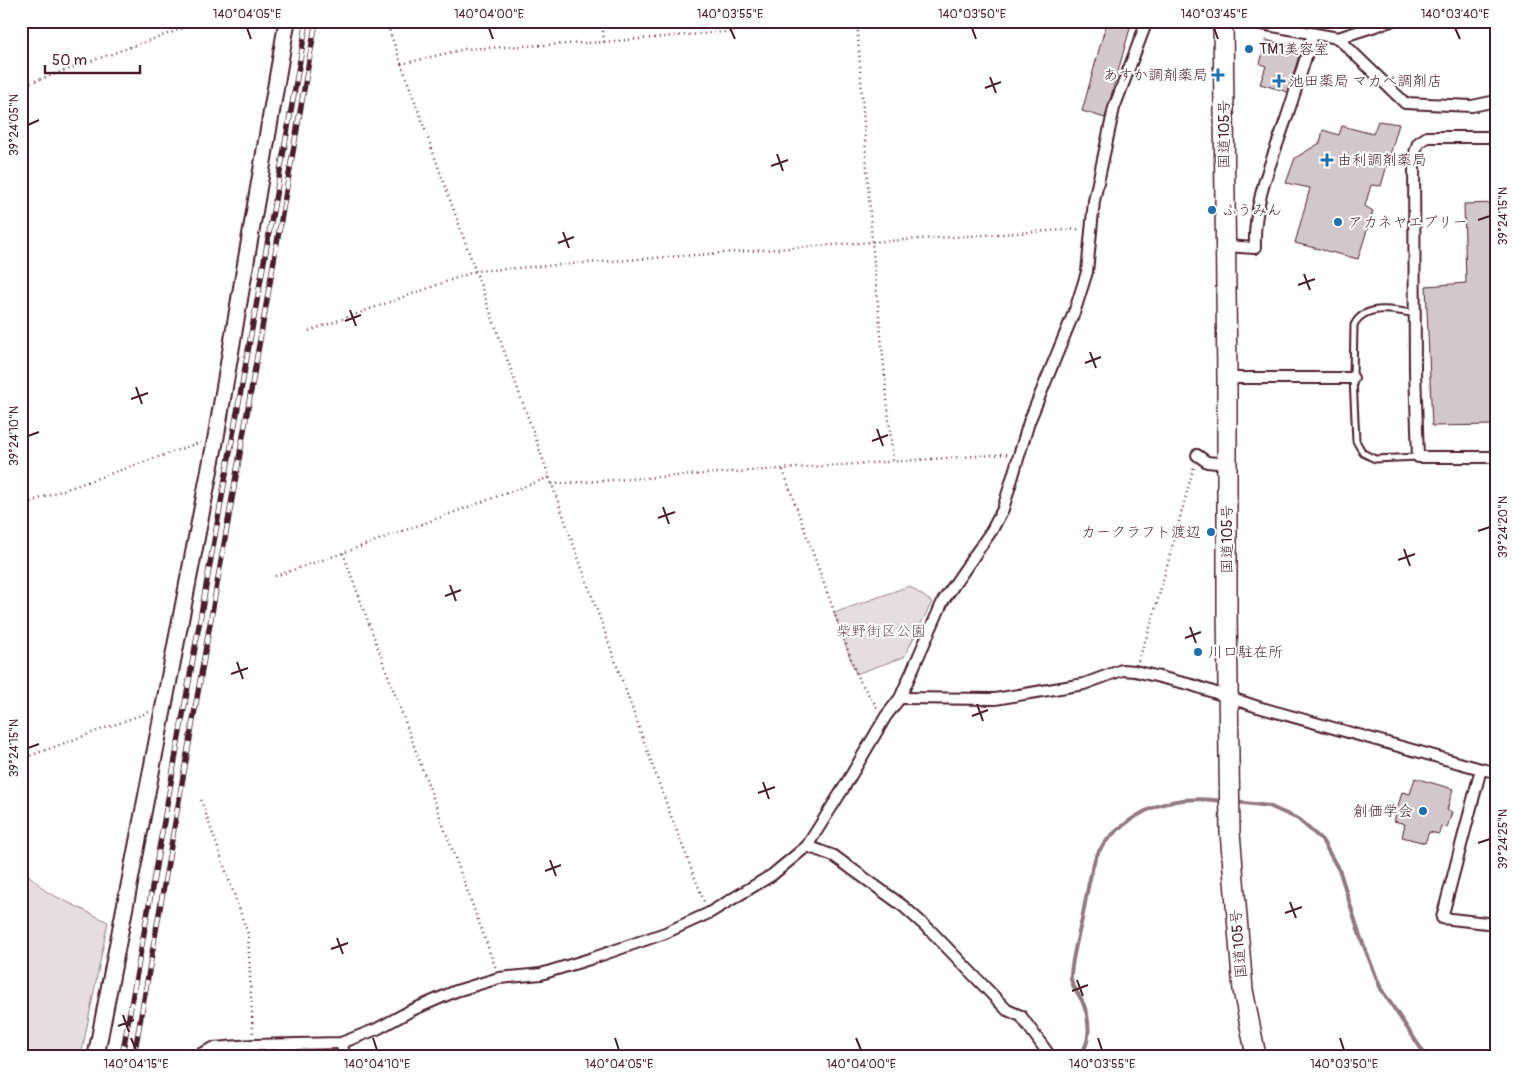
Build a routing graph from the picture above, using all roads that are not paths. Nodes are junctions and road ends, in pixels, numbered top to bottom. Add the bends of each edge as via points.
1 (287, 21) edge
2 (1147, 21) edge
3 (1223, 21) edge
4 (1245, 21) edge
5 (1389, 22) edge
6 (1313, 34) junction
7 (1338, 38) junction
8 (1496, 102) edge
9 (1496, 137) edge
10 (1225, 246) junction
11 (1416, 314) junction
12 (1228, 378) junction
13 (1352, 378) junction
14 (1197, 455) road end
15 (1496, 456) edge
16 (1418, 457) junction
17 (1226, 464) junction
18 (900, 698) junction
19 (1228, 698) junction
20 (1481, 769) junction
21 (1496, 772) edge
22 (807, 846) junction
23 (1496, 924) edge
24 (341, 1042) junction
25 (96, 1056) edge
26 (196, 1056) edge
27 (344, 1056) edge
28 (1050, 1056) edge
29 (1256, 1056) edge

1 - 25 street via 216,437
2 - 18 street via 1114,108 1094,201 1087,272 1075,310 1040,392 1003,509 943,601
3 - 10 highway, 国道105号
4 - 6 street
5 - 7 street
6 - 7 street
6 - 10 street via 1258,205 1255,248
7 - 8 street via 1405,104 1472,106
9 - 11 street via 1427,137 1418,143 1414,156
10 - 12 highway, 国道105号
11 - 13 lane via 1387,310 1366,313 1358,318 1354,325
11 - 16 street
12 - 13 street
12 - 17 highway, 国道105号
13 - 16 lane via 1356,441 1363,453 1375,459
14 - 17 street via 1207,462
15 - 16 street
17 - 19 highway, 国道105号
18 - 19 street via 995,699 1084,684 1122,670 1192,685
18 - 22 street
19 - 20 street
19 - 29 highway, 国道105号 via 1230,832 1244,990
20 - 21 street
20 - 23 street via 1442,918
22 - 24 street via 772,875 709,913 664,933 541,974 499,978 456,991 377,1029
22 - 28 street via 834,856 903,906 1007,1010 1021,1016
24 - 26 street via 213,1048
24 - 27 street

